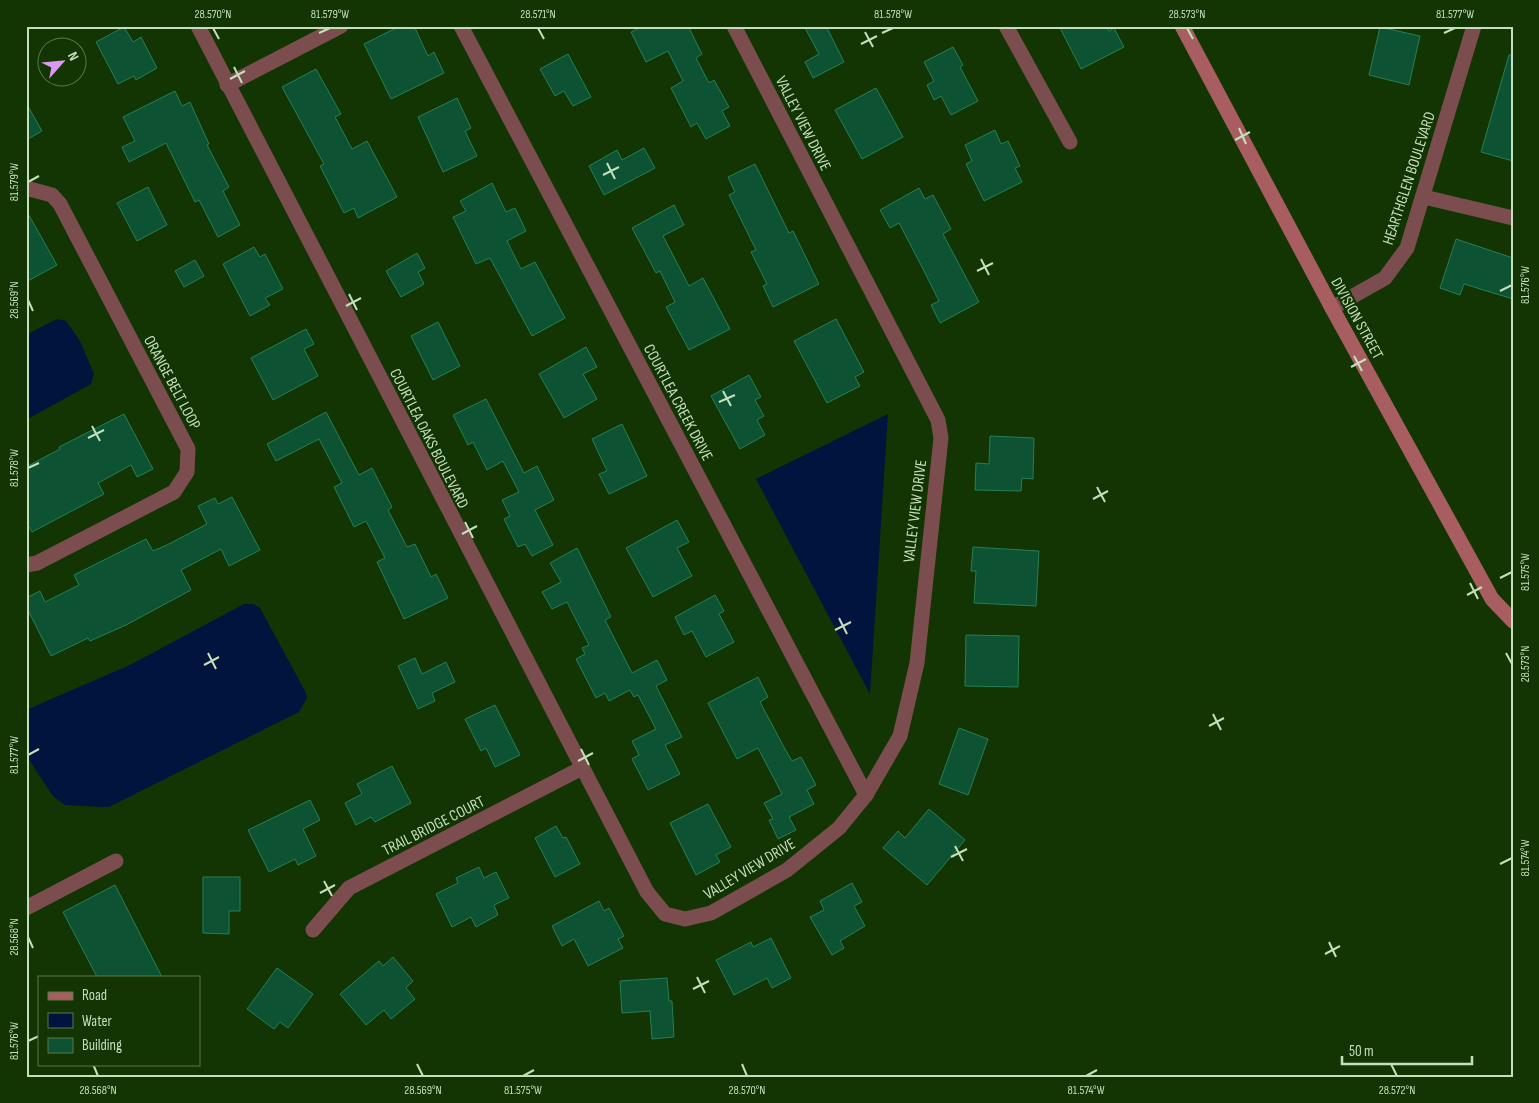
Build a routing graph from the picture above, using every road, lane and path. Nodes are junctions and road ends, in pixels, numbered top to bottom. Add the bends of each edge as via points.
1 (198, 26) edge
2 (341, 26) edge
3 (461, 26) edge
4 (734, 26) edge
5 (1006, 26) edge
6 (1182, 26) edge
7 (1474, 26) edge
8 (227, 85) junction
9 (1070, 142) dead end
10 (26, 188) edge
11 (1424, 196) junction
12 (1513, 218) edge
13 (1332, 308) junction
14 (26, 565) edge
15 (1513, 621) edge
16 (582, 768) junction
17 (866, 795) junction
18 (116, 861) dead end
19 (31, 906) edge
20 (665, 914) joint
21 (313, 930) dead end

1 - 8 street, COURTLEA OAKS BOULEVARD
2 - 8 street
3 - 17 street, COURTLEA CREEK DRIVE
4 - 17 street, VALLEY VIEW DRIVE via 938,420 941,438 917,663 900,736
5 - 9 street
6 - 13 street, DIVISION STREET
7 - 11 street, HEARTHGLEN BOULEVARD
8 - 16 street, COURTLEA OAKS BOULEVARD
10 - 14 street, ORANGE BELT LOOP via 52,195 60,204 188,449 186,472 174,492 37,563
11 - 12 street
11 - 13 street, HEARTHGLEN BOULEVARD via 1407,248 1386,278
13 - 15 street, DIVISION STREET via 1492,600
16 - 20 street, COURTLEA OAKS BOULEVARD via 647,892
16 - 21 street, TRAIL BRIDGE COURT via 349,888
17 - 20 street, VALLEY VIEW DRIVE via 839,828 787,870 711,913 685,919
18 - 19 street

